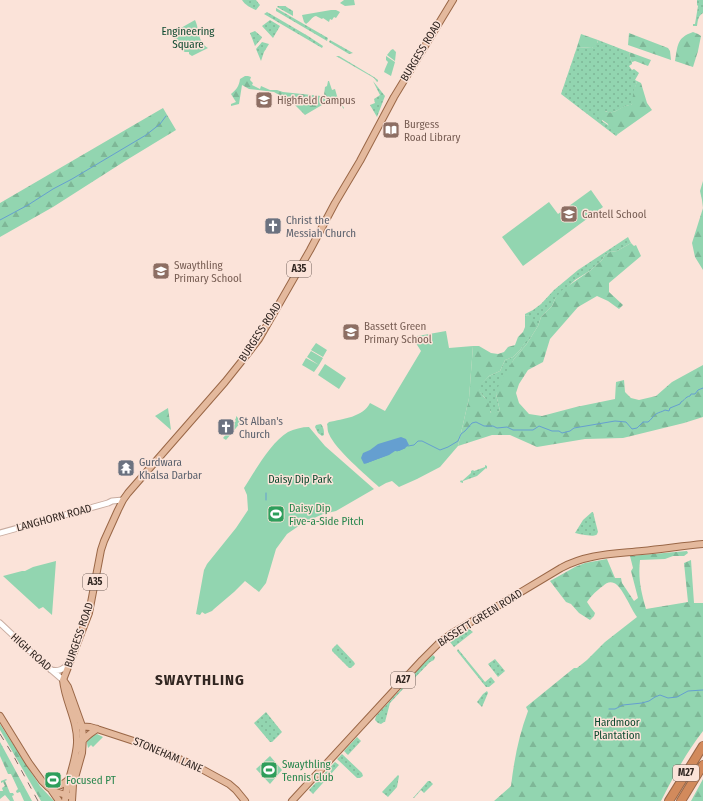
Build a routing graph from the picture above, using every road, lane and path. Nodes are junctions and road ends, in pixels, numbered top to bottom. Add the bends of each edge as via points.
1 (453, 0) edge
2 (123, 500) junction
3 (108, 503) junction
4 (118, 510) junction
5 (0, 532) edge
6 (703, 544) edge
7 (0, 623) edge
8 (69, 664) junction
9 (50, 670) junction
10 (63, 680) junction
11 (0, 716) edge
12 (79, 726) junction
13 (97, 729) junction
14 (82, 742) junction
15 (703, 746) edge
16 (703, 765) edge
17 (68, 780) junction
18 (48, 787) junction
19 (65, 798) edge
20 (72, 799) edge
21 (59, 801) edge
22 (245, 801) edge
23 (292, 801) edge
24 (669, 801) edge
25 (681, 801) edge

1 - 2 main road, BURGESS ROAD / A35 via 394,96 360,161 258,339 225,382
2 - 3 street, LANGHORN ROAD
2 - 4 main road, BURGESS ROAD / A35
3 - 4 street
3 - 5 street, LANGHORN ROAD
4 - 8 main road, BURGESS ROAD / A35 via 102,546 91,608
6 - 23 main road, BASSETT GREEN ROAD / A27 via 610,554 572,563 457,631 438,644 422,660
7 - 9 street, HIGH ROAD
8 - 9 street via 59,671
8 - 10 main road, BURGESS ROAD / A35
9 - 10 street, HIGH ROAD
10 - 12 main road, HIGH ROAD via 68,687
11 - 18 main road via 29,764
12 - 13 main road, STONEHAM LANE
12 - 14 main road
12 - 17 main road via 76,752
13 - 14 main road
13 - 22 main road, STONEHAM LANE via 149,746 198,767 229,784
14 - 20 main road
15 - 24 highway, M27
16 - 25 highway, M27
17 - 18 main road via 62,785
17 - 19 main road
18 - 19 main road
18 - 21 main road
19 - 20 main road

